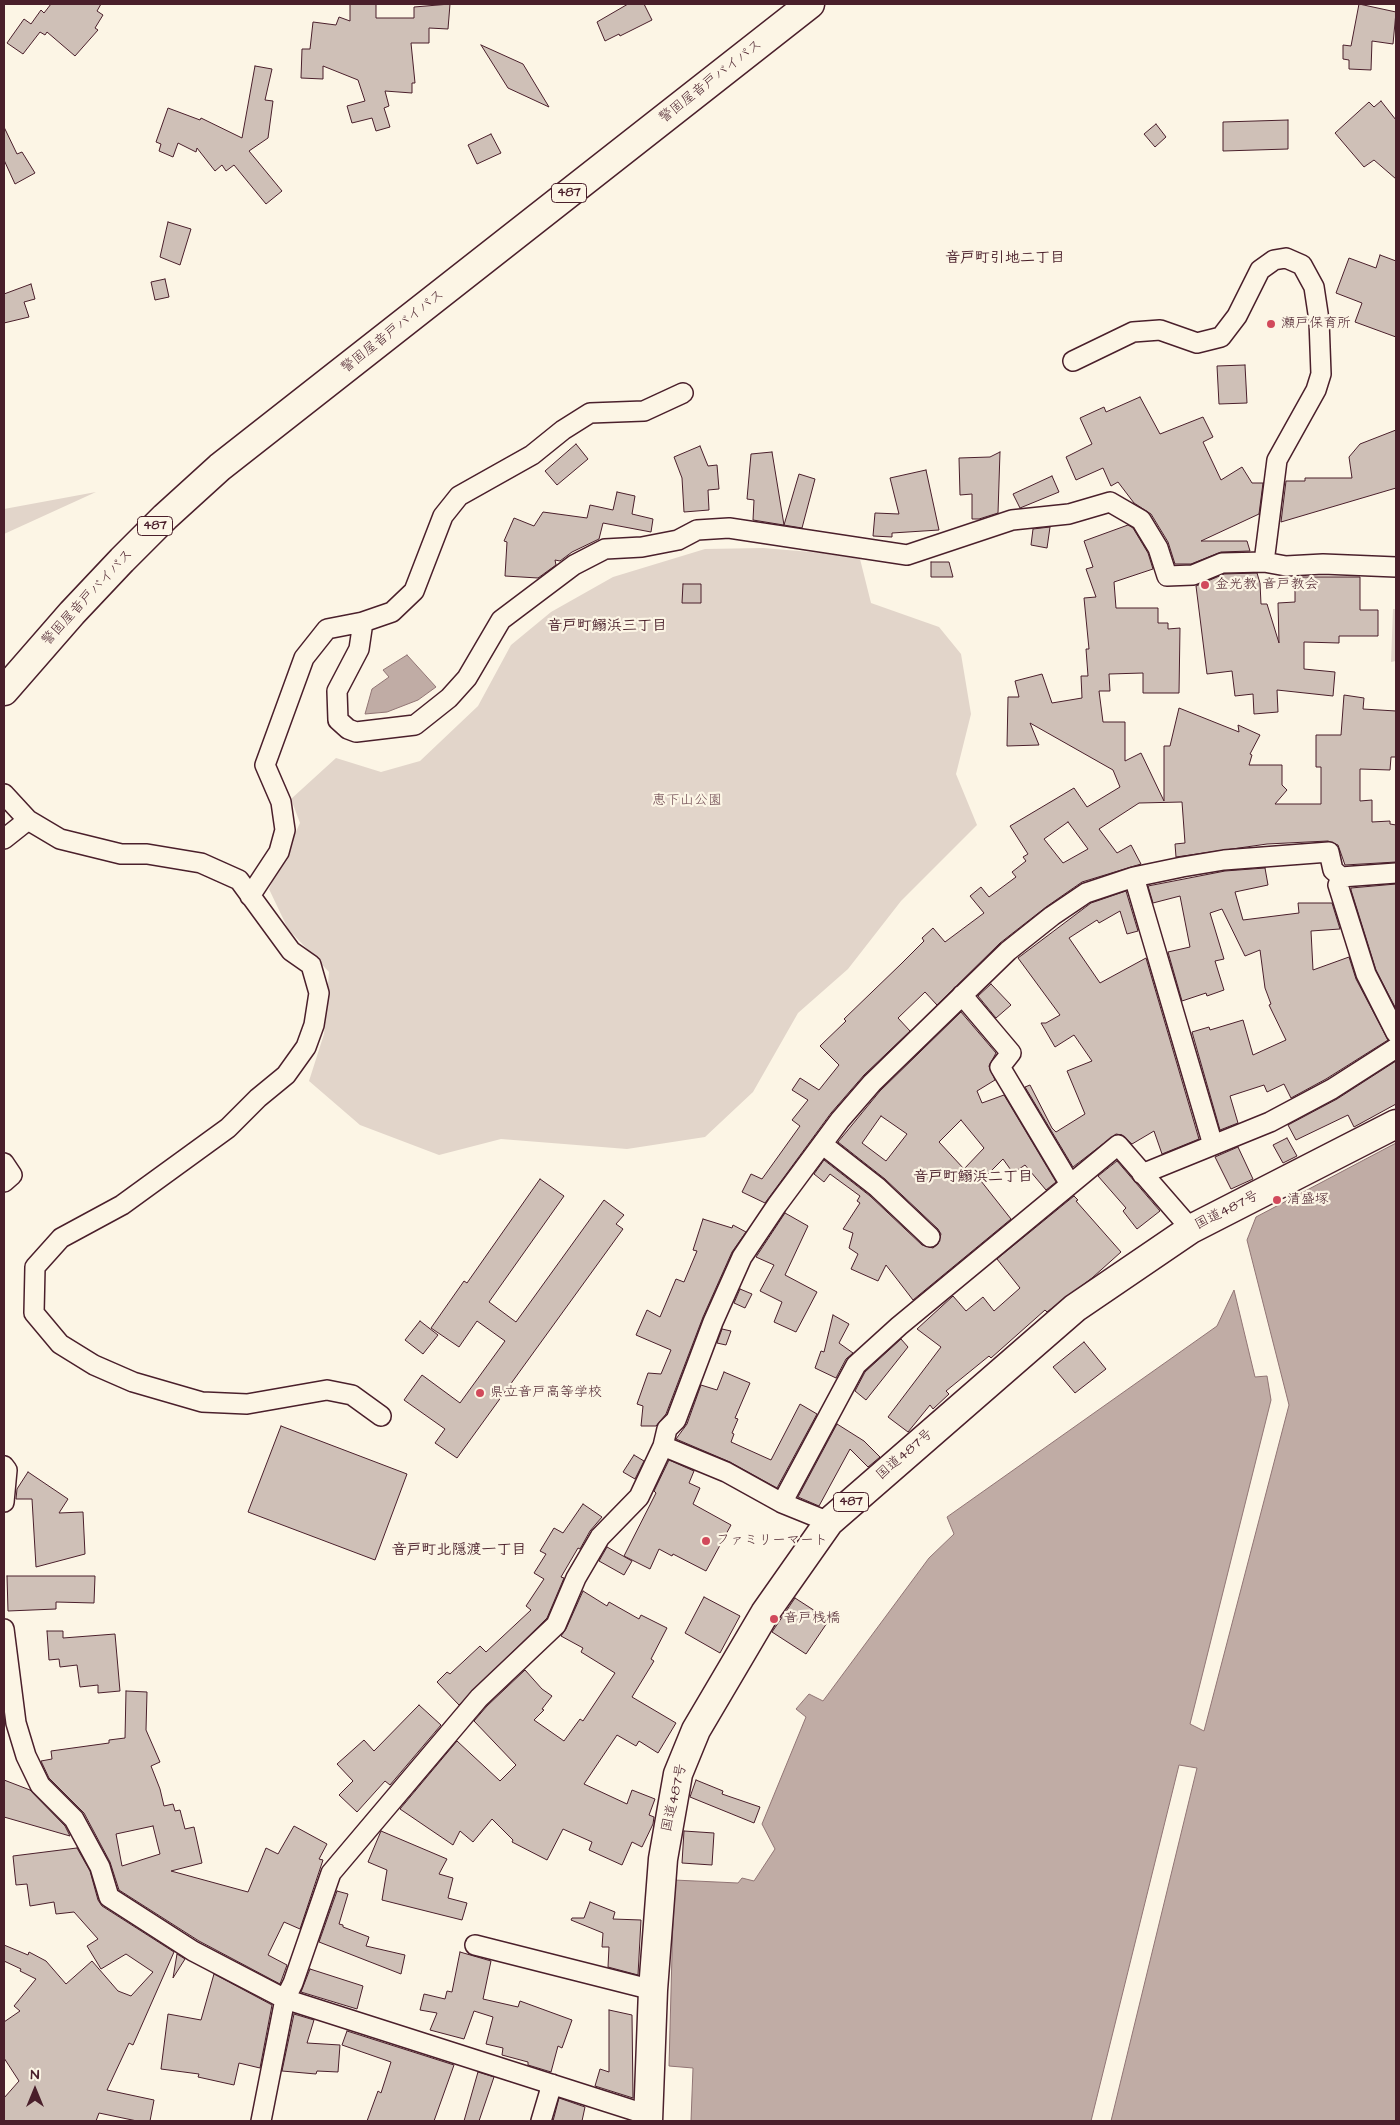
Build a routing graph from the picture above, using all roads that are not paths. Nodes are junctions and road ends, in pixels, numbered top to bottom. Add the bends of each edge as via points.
1 (810, 4) edge
2 (1073, 361) dead end
3 (682, 393) dead end
4 (1264, 562) junction
5 (1396, 567) edge
6 (363, 622) junction
7 (4, 691) edge
8 (16, 807) edge
9 (4, 839) edge
10 (1396, 873) edge
11 (1134, 877) junction
12 (1341, 877) junction
13 (250, 896) junction
14 (962, 995) junction
15 (1396, 1033) edge
16 (1396, 1048) edge
17 (1396, 1124) edge
18 (822, 1144) junction
19 (1213, 1145) junction
20 (4, 1163) edge
21 (1142, 1174) junction
22 (4, 1182) edge
23 (1070, 1184) junction
24 (1191, 1229) junction
25 (930, 1237) dead end
26 (381, 1416) dead end
27 (663, 1446) junction
28 (4, 1466) edge
29 (4, 1502) edge
30 (782, 1503) junction
31 (829, 1522) junction
32 (4, 1629) edge
33 (475, 1945) dead end
34 (654, 1990) junction
35 (285, 1999) junction
36 (552, 2084) junction
37 (648, 2118) edge
38 (261, 2121) edge
39 (540, 2121) edge

1 - 7 highway, 警固屋音戸バイパス / 487 via 220,467 165,517 72,613
2 - 4 street via 1133,332 1160,330 1197,343 1221,337 1237,316 1260,270 1274,260 1286,258 1302,265 1314,287 1321,374 1316,390 1277,460
3 - 6 street via 644,411 590,413 532,455 459,496 443,516 414,591 392,612
4 - 5 street via 1286,566
4 - 6 street via 1222,563 1193,575 1167,576 1158,548 1141,520 1110,502 1069,514 1012,520 907,555 729,528 697,530 678,540 642,547 605,549 574,565 501,620 467,678 449,698 415,725 356,732 338,720 337,690 359,649
6 - 13 street via 327,629 304,658 265,764 281,802 285,830 279,852
8 - 9 street
8 - 13 street via 60,838 82,846 201,863 239,880
10 - 12 street
11 - 12 street via 1224,860 1330,852 1333,870
11 - 14 street via 1086,893 1052,916 1008,951
11 - 19 street
12 - 15 street via 1338,885 1366,974
13 - 26 street via 291,951 311,965 319,992 314,1025 306,1046 286,1075 228,1128 122,1205 61,1238 35,1267 34,1313 60,1344 94,1365 133,1382 202,1402 247,1404 327,1390 352,1395
14 - 18 street via 872,1083
14 - 23 street via 1011,1053 1000,1067
16 - 19 street via 1332,1089 1270,1122
17 - 24 highway, 国道487号 / 487
18 - 25 street via 877,1187
18 - 27 street via 742,1257 676,1420 667,1429
19 - 21 street
20 - 22 street via 12,1175
21 - 23 street via 1118,1145
21 - 24 street
23 - 30 street via 856,1365
24 - 31 highway, 国道487号 / 487 via 1075,1308
27 - 30 street via 726,1472
27 - 35 street via 640,1498 600,1538 576,1578 556,1625 479,1698 331,1872
28 - 29 street via 7,1470
30 - 31 street
31 - 34 highway, 国道487号 / 487 via 765,1613 696,1730 678,1774 663,1859
32 - 35 street via 16,1723 26,1756 40,1785 74,1819 100,1867 109,1897 193,1951
33 - 34 street
34 - 37 highway, 国道487号 / 487
35 - 36 street
35 - 38 street
36 - 37 street
36 - 39 street

